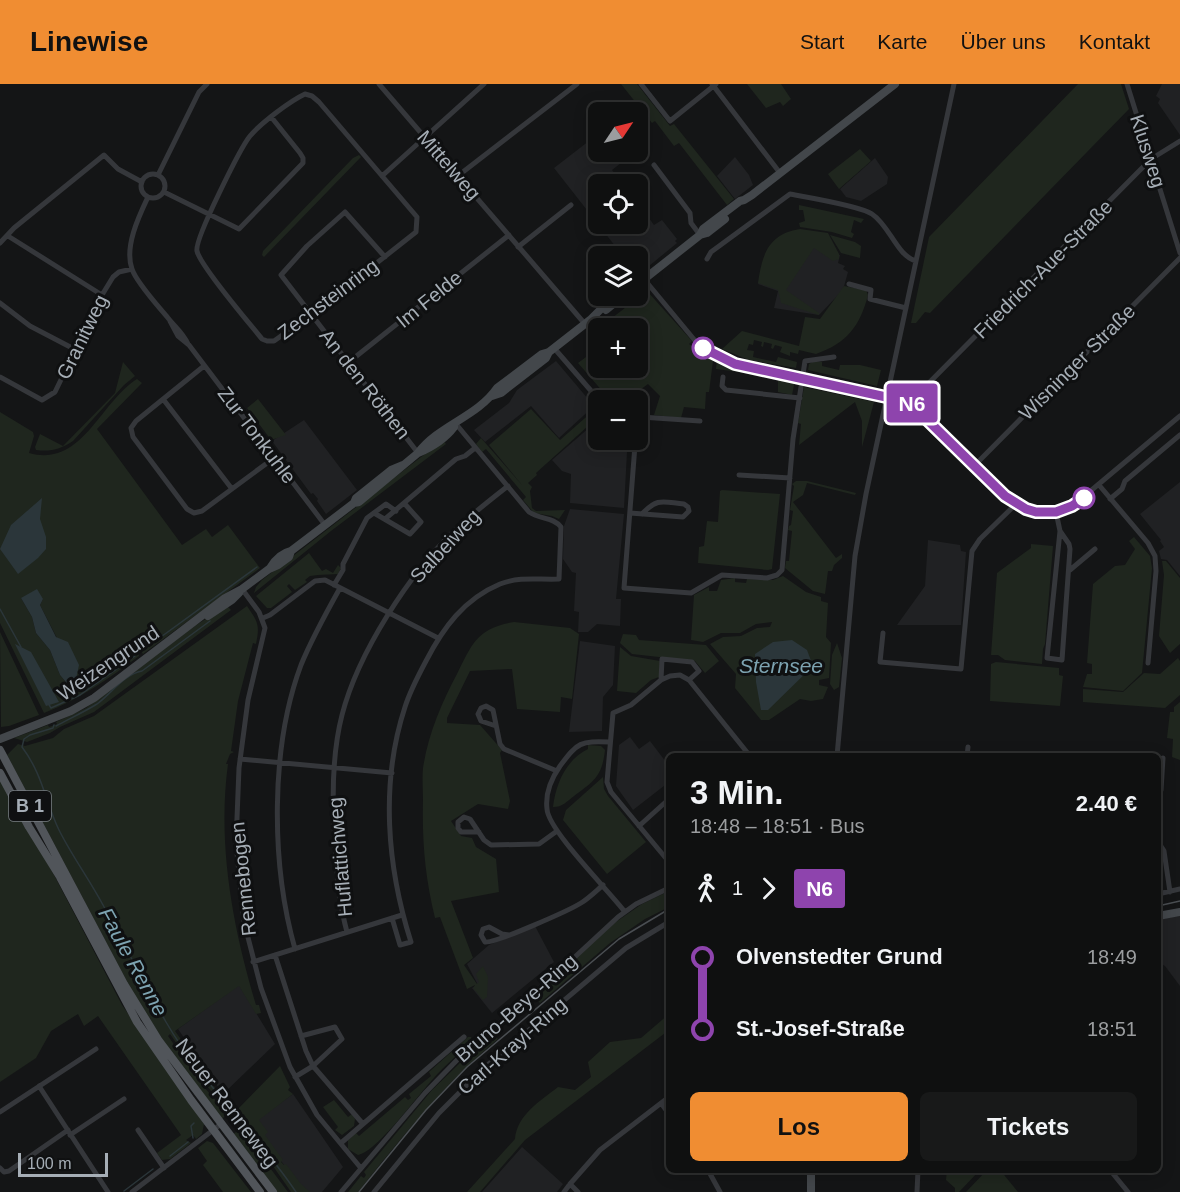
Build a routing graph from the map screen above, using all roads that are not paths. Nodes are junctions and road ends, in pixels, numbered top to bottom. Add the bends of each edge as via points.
1 (207, 84) edge
2 (379, 84) edge
3 (484, 84) edge
4 (577, 84) edge
5 (641, 84) edge
6 (895, 84) edge
7 (954, 84) edge
8 (1127, 84) edge
9 (714, 85) edge
10 (272, 118) junction
11 (424, 138) junction
12 (1180, 141) edge
13 (1151, 159) junction
14 (654, 165) dead end
15 (780, 173) junction
16 (158, 175) junction
17 (459, 175) junction
18 (382, 176) junction
19 (142, 182) junction
20 (164, 192) junction
21 (148, 197) junction
22 (571, 205) dead end
23 (209, 215) junction
24 (508, 235) junction
25 (700, 235) junction
26 (8, 236) junction
27 (0, 243) edge
28 (518, 247) junction
29 (1180, 253) edge
30 (385, 257) junction
31 (1180, 258) edge
32 (707, 260) dead end
33 (916, 261) junction
34 (132, 269) junction
35 (648, 276) edge
36 (849, 284) dead end
37 (648, 290) edge
38 (102, 295) junction
39 (0, 303) edge
40 (608, 306) edge
41 (906, 308) junction
42 (312, 314) junction
43 (592, 318) edge
44 (588, 322) joint
45 (76, 350) junction
46 (552, 350) junction
47 (834, 357) dead end
48 (349, 362) junction
49 (204, 366) junction
50 (0, 377) edge
51 (723, 377) dead end
52 (803, 379) junction
53 (590, 390) edge
54 (888, 397) junction
55 (800, 398) junction
56 (163, 399) junction
57 (910, 402) junction
58 (1180, 416) edge
59 (648, 417) edge
60 (700, 421) dead end
61 (456, 424) junction
62 (1180, 435) edge
63 (475, 448) junction
64 (635, 450) edge
65 (418, 453) junction
66 (274, 458) junction
67 (975, 465) junction
68 (739, 475) dead end
69 (790, 478) junction
70 (1099, 485) junction
71 (508, 486) junction
72 (232, 489) junction
73 (1110, 499) junction
74 (404, 503) junction
75 (1016, 504) junction
76 (396, 511) junction
77 (1056, 512) junction
78 (374, 513) junction
79 (630, 513) junction
80 (642, 514) junction
81 (385, 519) junction
82 (325, 525) junction
83 (1060, 531) junction
84 (1095, 549) dead end
85 (1070, 570) junction
86 (337, 586) junction
87 (242, 589) junction
88 (390, 614) junction
89 (263, 618) junction
90 (883, 633) dead end
91 (438, 638) junction
92 (1148, 663) dead end
93 (661, 680) junction
94 (689, 680) junction
95 (496, 726) dead end
96 (0, 739) edge
97 (610, 742) junction
98 (968, 747) dead end
99 (0, 750) edge
100 (748, 753) edge
101 (837, 753) edge
102 (967, 753) edge
103 (1163, 758) dead end
104 (240, 759) junction
105 (280, 763) junction
106 (335, 768) junction
107 (557, 771) junction
108 (0, 773) edge
109 (392, 773) junction
110 (1161, 790) edge
111 (666, 802) edge
112 (639, 826) junction
113 (557, 831) junction
114 (479, 832) dead end
115 (1161, 846) edge
116 (666, 858) edge
117 (603, 885) junction
118 (666, 889) edge
119 (1180, 889) edge
120 (1170, 892) junction
121 (1161, 894) edge
122 (625, 912) junction
123 (1180, 912) edge
124 (402, 915) junction
125 (1161, 915) edge
126 (392, 918) junction
127 (666, 924) edge
128 (347, 932) junction
129 (509, 935) junction
130 (295, 949) junction
131 (275, 955) junction
132 (253, 962) junction
133 (301, 1036) junction
134 (464, 1037) dead end
135 (96, 1049) dead end
136 (313, 1066) junction
137 (295, 1077) junction
138 (39, 1086) junction
139 (124, 1099) dead end
140 (666, 1099) edge
141 (661, 1103) junction
142 (666, 1110) edge
143 (0, 1112) edge
144 (221, 1124) junction
145 (363, 1124) junction
146 (138, 1130) dead end
147 (213, 1130) junction
148 (69, 1133) junction
149 (341, 1143) junction
150 (360, 1167) junction
151 (0, 1168) edge
152 (164, 1168) junction
153 (710, 1173) edge
154 (811, 1173) edge
155 (918, 1173) edge
156 (1112, 1173) edge
157 (570, 1184) junction
158 (108, 1192) edge
159 (132, 1192) edge
160 (260, 1192) edge
161 (273, 1192) edge
162 (341, 1192) edge
163 (374, 1192) edge
164 (564, 1192) edge
165 (579, 1192) edge
166 (720, 1192) edge
167 (811, 1192) edge
168 (917, 1192) edge
169 (1128, 1192) edge

1 - 16 street via 199,92
2 - 11 street, Mittelweg
3 - 11 street
4 - 17 street
5 - 9 street via 670,121
6 - 15 main road
7 - 33 street
8 - 13 street, Klusweg
9 - 15 street
10 - 18 street, Zechsteinring via 305,94 312,96
10 - 23 street, Zechsteinring via 248,140
10 - 23 street via 300,153 303,163 239,229
11 - 17 street, Mittelweg
11 - 18 street
12 - 13 street, Friedrich-Aue-Straße
13 - 29 street, Klusweg
13 - 57 street, Friedrich-Aue-Straße
14 - 25 street via 690,213 691,223
15 - 25 main road
16 - 19 street via 149,175
16 - 20 street via 165,182
17 - 24 street, Mittelweg
18 - 30 street, Zechsteinring via 417,217 416,232
19 - 21 street via 141,188
19 - 26 street via 118,169 104,155
20 - 21 street via 157,198
20 - 23 street
21 - 34 street via 132,239
22 - 28 street
23 - 42 street, Zechsteinring via 196,244 197,253 262,339 274,340
24 - 28 street, Mittelweg
24 - 48 street, Im Felde
25 - 35 main road
26 - 27 street
26 - 38 street
28 - 44 street, Mittelweg
30 - 42 street, Zechsteinring
30 - 42 street, An den Röthen via 345,212 281,275
31 - 67 street, Wisninger Straße
32 - 33 street via 711,252 791,194 870,212 887,228 905,256
33 - 41 street
34 - 38 street, Granitweg via 116,274
34 - 49 street, Zur Tonkuhle via 175,332
36 - 41 street via 871,290 870,299
37 - 52 street via 706,350 732,363
38 - 45 street, Granitweg
39 - 45 street via 30,326
40 - 43 main road, Weizengrund
41 - 54 street
42 - 48 street, An den Röthen
44 - 46 main road, Weizengrund
45 - 50 street, Granitweg via 55,392 42,400
46 - 53 street
46 - 61 main road, Weizengrund via 497,388
47 - 52 street via 805,361
48 - 65 street, An den Röthen
49 - 56 street
49 - 66 street, Zur Tonkuhle
51 - 55 street via 726,390
52 - 54 street
52 - 55 street
54 - 57 street
54 - 101 street via 855,556
55 - 69 street
56 - 72 street
56 - 72 street via 131,428 133,437 187,508 194,513 202,511
57 - 67 street
58 - 70 street
59 - 60 street
61 - 63 street
61 - 65 main road, Weizengrund
62 - 73 street via 1125,481
63 - 71 street
63 - 74 street
64 - 79 street
65 - 82 main road, Weizengrund
66 - 72 street
66 - 82 street, Zur Tonkuhle
67 - 75 street
68 - 69 street
69 - 79 street via 782,570 767,578 722,575 691,593 624,588
70 - 73 street
70 - 77 street via 1075,504
71 - 88 street, Salbeiweg via 453,531 420,568
71 - 91 street via 529,512 561,526 559,579 529,577 481,594 451,620
73 - 92 street via 1155,556
74 - 76 street
74 - 81 street via 421,522 410,534
75 - 77 street via 1032,511
75 - 90 street via 972,551 961,669 880,662
76 - 78 street via 386,504
76 - 81 street
77 - 83 street
78 - 81 street
78 - 86 street via 367,518 343,564
79 - 80 street
80 - 80 street via 683,517 689,511 684,504 657,502
82 - 87 main road, Weizengrund via 285,552
83 - 85 street via 1070,547
83 - 85 street via 1047,658 1062,660
84 - 85 street
86 - 88 street
86 - 89 street via 325,580 315,581
86 - 105 street via 301,665 283,731
87 - 89 street
87 - 96 main road, Weizengrund via 228,603 198,620 88,701
88 - 91 street
88 - 106 street, Huflattichweg via 352,683 341,716
89 - 104 street, Rennebogen via 265,634 248,700
91 - 109 street via 405,706
93 - 94 street via 680,675
93 - 94 street via 662,659 692,662 699,672
93 - 97 street via 631,705 613,713
94 - 100 street
95 - 107 street via 504,748
97 - 107 street via 581,744
97 - 112 street via 607,782
98 - 102 street
99 - 144 main road, Neuer Renneweg / B 1 via 131,997
103 - 110 street
104 - 105 street
104 - 132 street, Rennebogen via 236,843 240,895
105 - 106 street
105 - 130 street via 278,839 284,902
106 - 109 street
106 - 128 street, Huflattichweg via 332,813
107 - 113 street via 550,783 547,809
108 - 147 main road, Neuer Renneweg / B 1 via 125,1001
109 - 124 street via 390,844
111 - 112 street
112 - 116 street
113 - 114 street via 539,844 493,845
113 - 117 street
115 - 120 street
117 - 122 street
117 - 129 street via 579,904
118 - 122 street, Bruno-Beye-Ring
119 - 120 street
120 - 121 street
122 - 150 street, Bruno-Beye-Ring via 459,1058
123 - 125 main road
124 - 126 street, Rennebogen
124 - 126 street via 411,942 400,945
126 - 128 street, Rennebogen
127 - 163 street, Carl-Krayl-Ring via 626,948 484,1068 438,1113
128 - 130 street, Rennebogen
129 - 129 street via 487,943 481,934 489,927
130 - 131 street, Rennebogen
131 - 132 street, Rennebogen
131 - 133 street, Rennebogen
132 - 137 street, Rennebogen via 269,1015
133 - 136 street, Rennebogen
133 - 136 street via 335,1027 342,1039
134 - 145 street
135 - 138 street
136 - 137 street
136 - 145 street, Rennebogen
137 - 149 street, Rennebogen via 317,1115
138 - 143 street
138 - 148 street
139 - 148 street
140 - 141 street
141 - 142 street
141 - 157 street via 600,1150
144 - 147 street
144 - 161 main road, Neuer Renneweg / B 1
145 - 149 street
146 - 152 street
147 - 152 street
147 - 160 main road, Neuer Renneweg / B 1
148 - 151 street via 8,1172
148 - 158 street
149 - 150 street, Rennebogen
150 - 162 street, Bruno-Beye-Ring
152 - 159 street
153 - 166 street
154 - 167 main road
155 - 168 street
156 - 169 street
157 - 164 street
157 - 165 street

